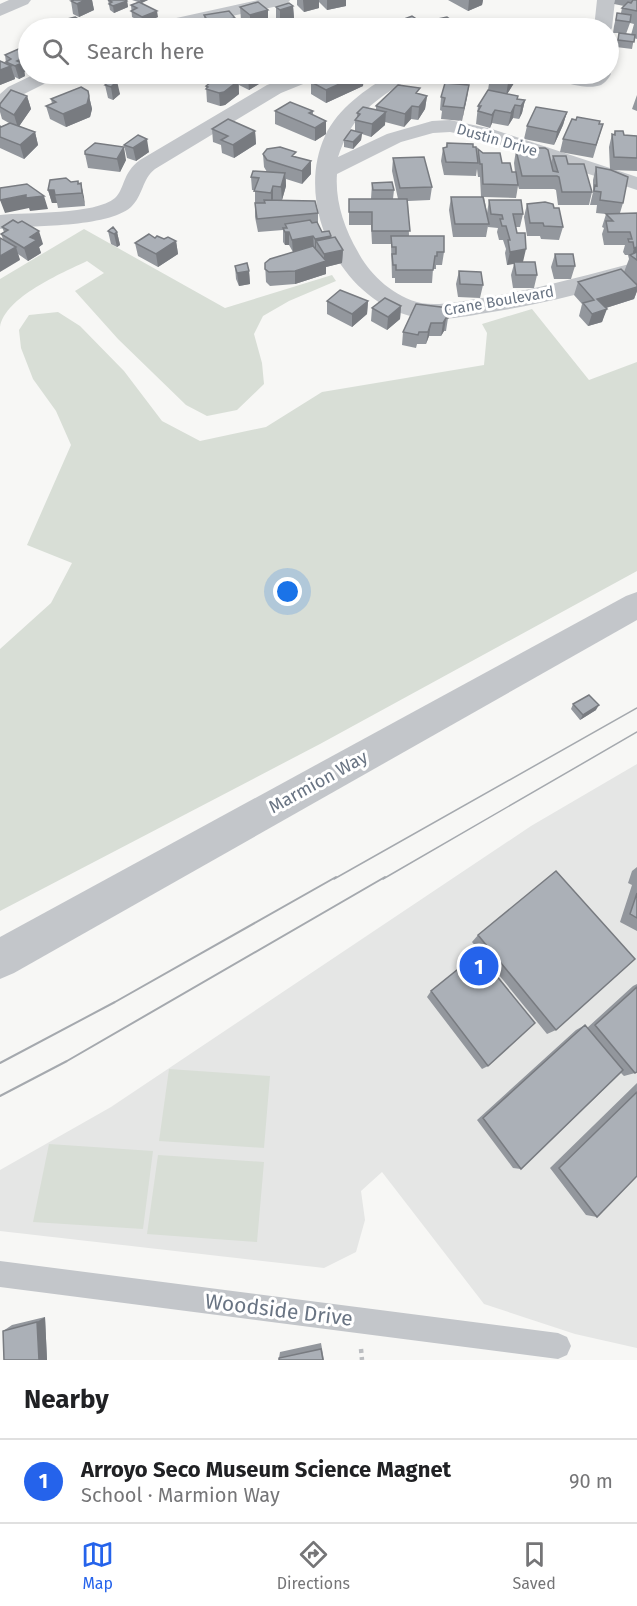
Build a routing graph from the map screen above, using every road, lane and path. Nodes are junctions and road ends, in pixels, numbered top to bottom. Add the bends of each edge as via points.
1 (22, 0) edge
2 (281, 0) edge
3 (606, 0) edge
4 (253, 4) edge
5 (0, 11) edge
6 (196, 18) edge
7 (604, 18) edge
8 (29, 84) edge
9 (286, 84) edge
10 (389, 84) edge
11 (0, 104) edge
12 (325, 171) junction
13 (637, 184) edge
14 (0, 222) edge
15 (637, 269) edge
16 (637, 605) edge
17 (0, 959) edge
18 (0, 1274) edge
19 (558, 1346) dead end

1 - 5 street
2 - 4 street
3 - 7 street
4 - 6 street
8 - 11 street
9 - 14 street via 150,163 134,178 129,194 113,210 88,216
10 - 12 street, Crane Boulevard via 364,101 336,134
12 - 13 street, Dustin Drive via 394,138 450,126 484,133
12 - 15 street, Crane Boulevard via 333,226 347,255 376,291 394,303 441,311 567,289
16 - 17 street, Marmion Way
18 - 19 lane, Woodside Drive

